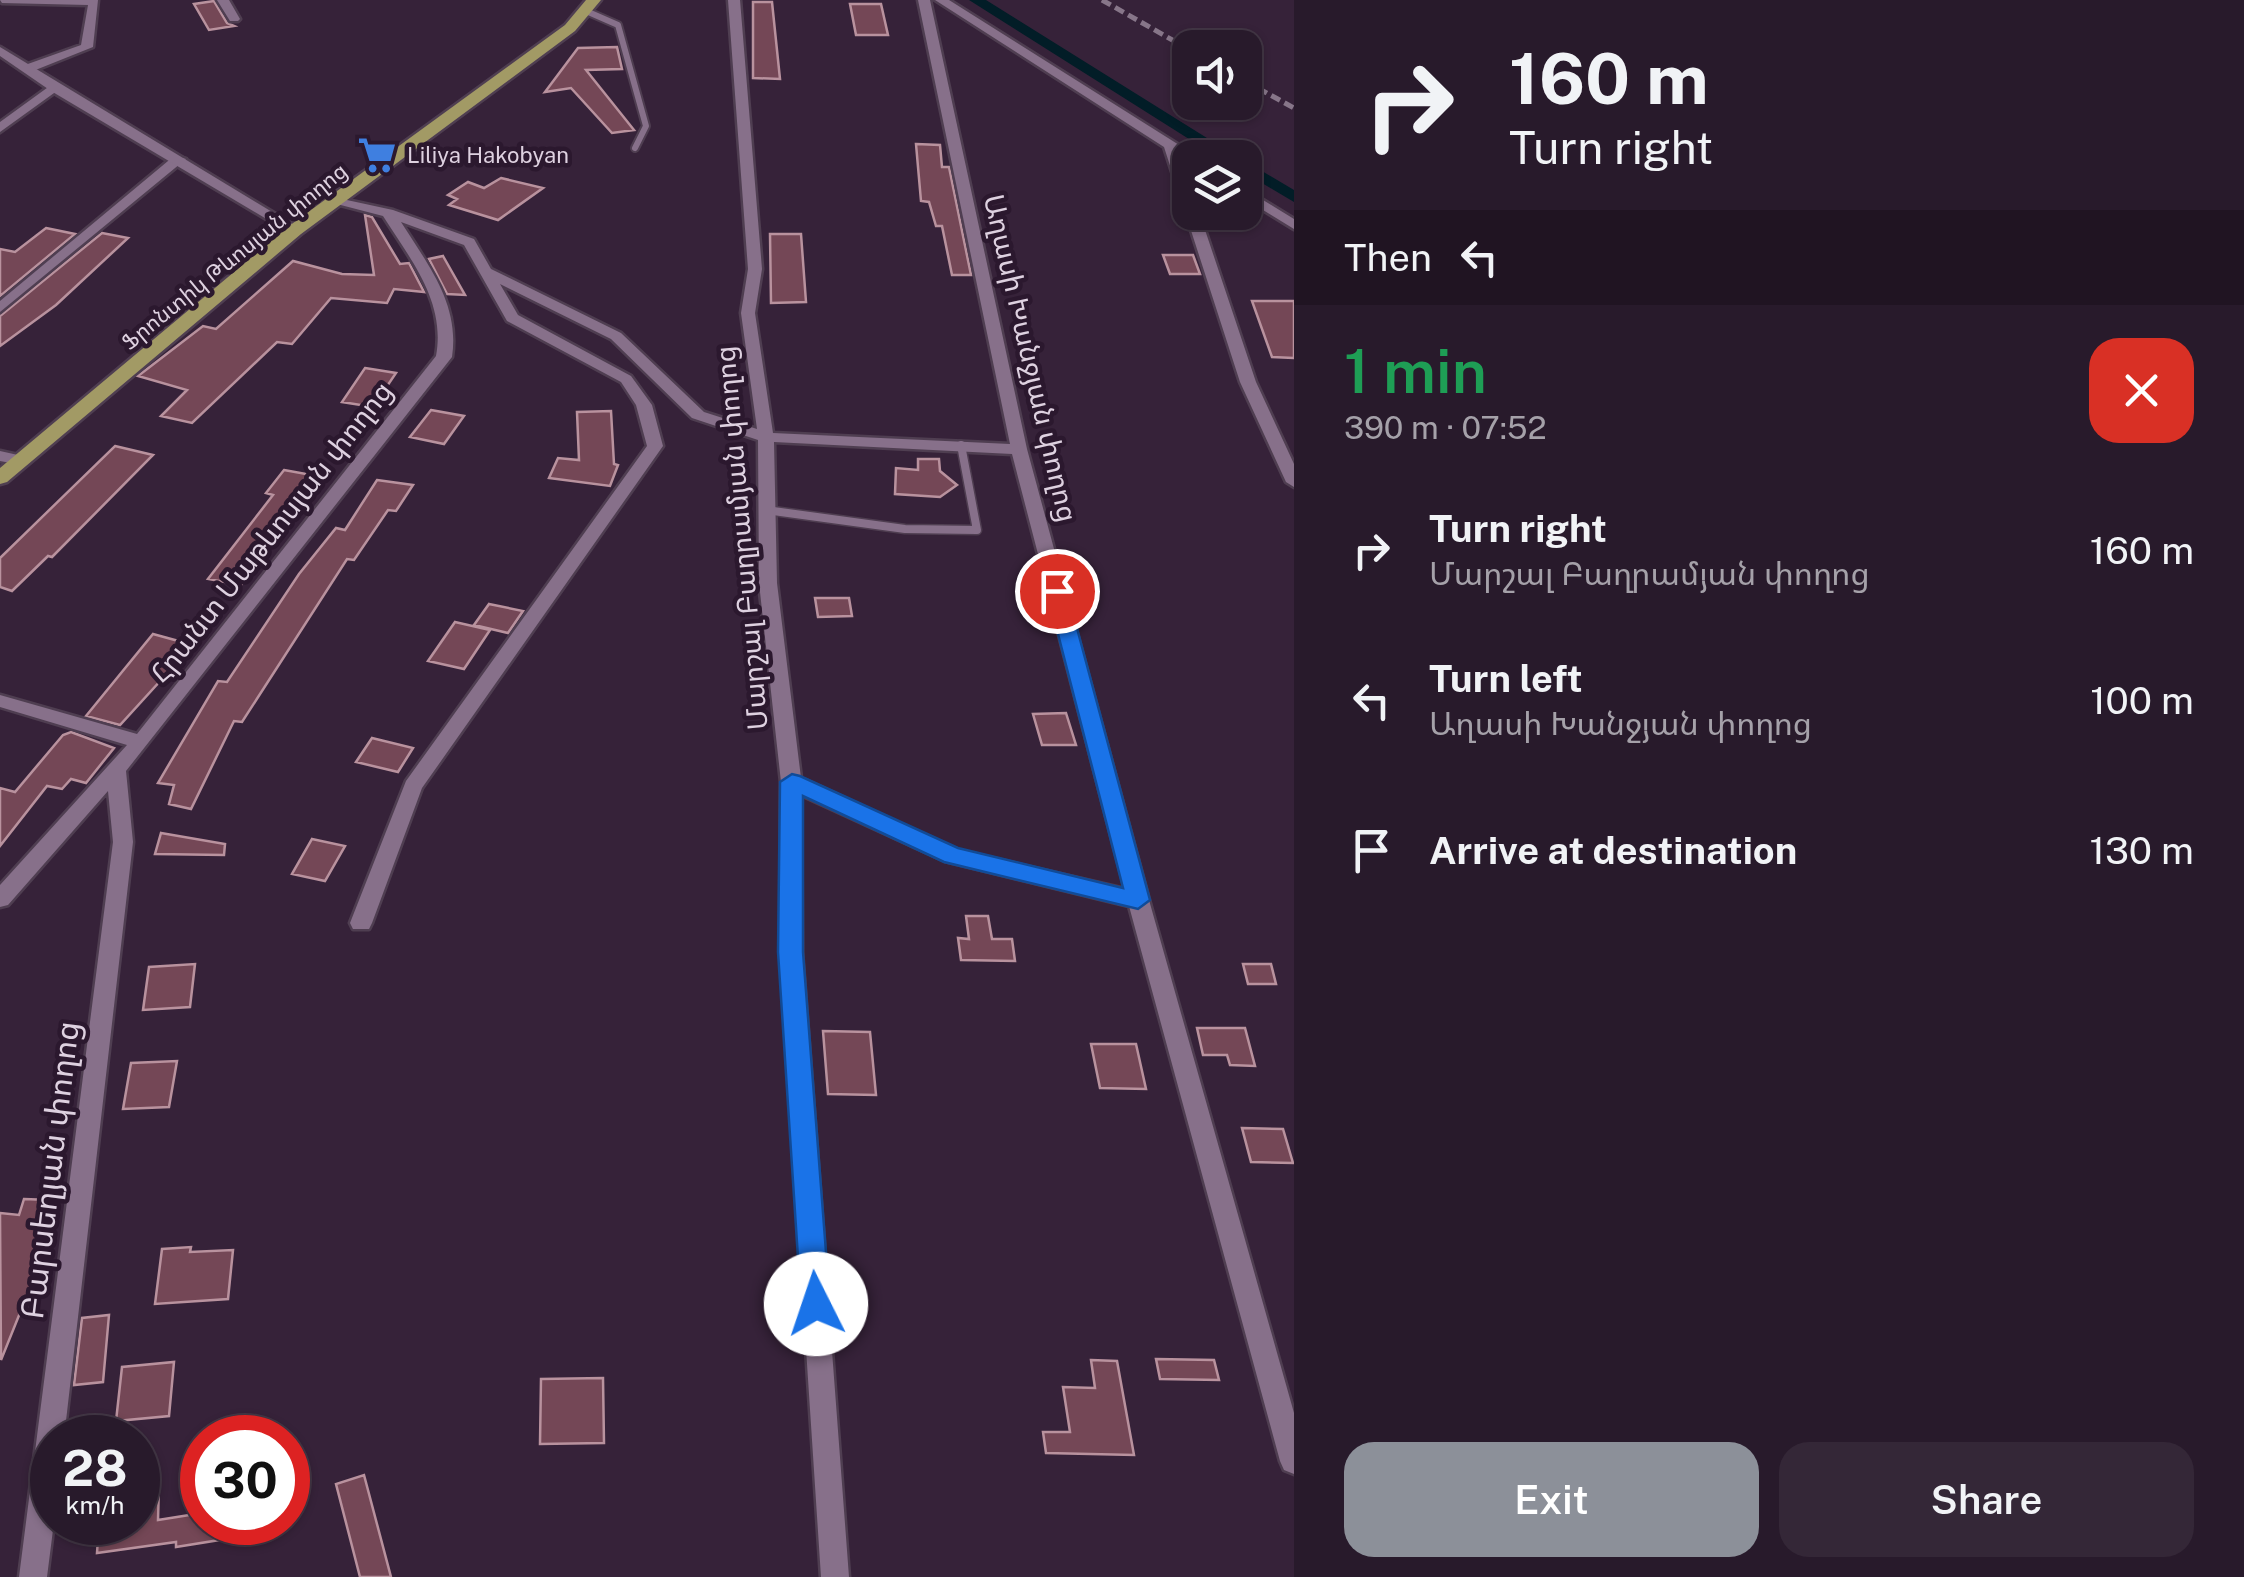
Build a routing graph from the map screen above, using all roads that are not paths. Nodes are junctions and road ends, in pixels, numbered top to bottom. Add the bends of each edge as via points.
1 (2, 0) edge
2 (223, 0) edge
3 (608, 0) edge
4 (734, 0) edge
5 (924, 0) edge
6 (941, 0) edge
7 (590, 6) edge
8 (234, 19) dead end
9 (0, 51) edge
10 (29, 68) junction
11 (55, 88) junction
12 (0, 128) edge
13 (1170, 146) joint
14 (635, 148) dead end
15 (1172, 152) edge
16 (179, 160) junction
17 (338, 200) junction
18 (1262, 204) edge
19 (388, 213) junction
20 (1294, 224) edge
21 (295, 230) junction
22 (1198, 230) edge
23 (486, 272) junction
24 (0, 308) edge
25 (766, 437) junction
26 (961, 445) junction
27 (1019, 449) junction
28 (0, 456) edge
29 (20, 460) junction
30 (0, 478) edge
31 (1294, 482) edge
32 (765, 510) junction
33 (0, 702) edge
34 (140, 742) junction
35 (116, 770) junction
36 (792, 782) junction
37 (0, 899) edge
38 (1138, 900) junction
39 (361, 923) dead end
40 (1294, 1461) edge
41 (33, 1577) edge
42 (835, 1577) edge

1 - 10 street via 94,2 87,47
2 - 8 street
3 - 7 main road, Ֆրոնտիկ Թևոսյան փողոց
4 - 25 street, Մարշալ Բաղրամյան փողոց via 755,269 748,312
5 - 27 street, Աղասի Խանջյան փողոց
6 - 13 street
7 - 14 lane via 618,24 646,126
7 - 17 main road, Ֆրոնտիկ Թևոսյան փողոց via 570,28
9 - 10 street
10 - 11 street
11 - 12 street
11 - 16 street
13 - 15 street
16 - 21 street
16 - 24 street
17 - 19 street
17 - 21 main road, Ֆրոնտիկ Թևոսյան փողոց
18 - 20 street
19 - 23 street via 469,242
19 - 34 street, Հրանտ Մաթևոսյան փողոց via 444,308 450,339 444,357
21 - 29 main road, Ֆրոնտիկ Թևոսյան փողոց
22 - 31 street via 1248,382
23 - 25 street via 616,336 698,415
23 - 39 street via 512,318 626,379 644,406 654,446 413,786
25 - 26 street
25 - 32 street, Մարշալ Բաղրամյան փողոց
26 - 27 street
26 - 32 lane via 977,530 906,529
27 - 38 street, Աղասի Խանջյան փողոց
28 - 29 street
29 - 30 main road, Ֆրոնտիկ Թևոսյան փողոց
32 - 36 street, Մարշալ Բաղրամյան փողոց
33 - 34 street
34 - 35 street, Հրանտ Մաթևոսյան փողոց
35 - 37 street, Հրանտ Մաթևոսյան փողոց
35 - 41 street, Բարսեղյան փողոց via 123,842
36 - 38 street via 952,856
36 - 42 street, Մարշալ Բաղրամյան փողոց via 791,952
38 - 40 street

